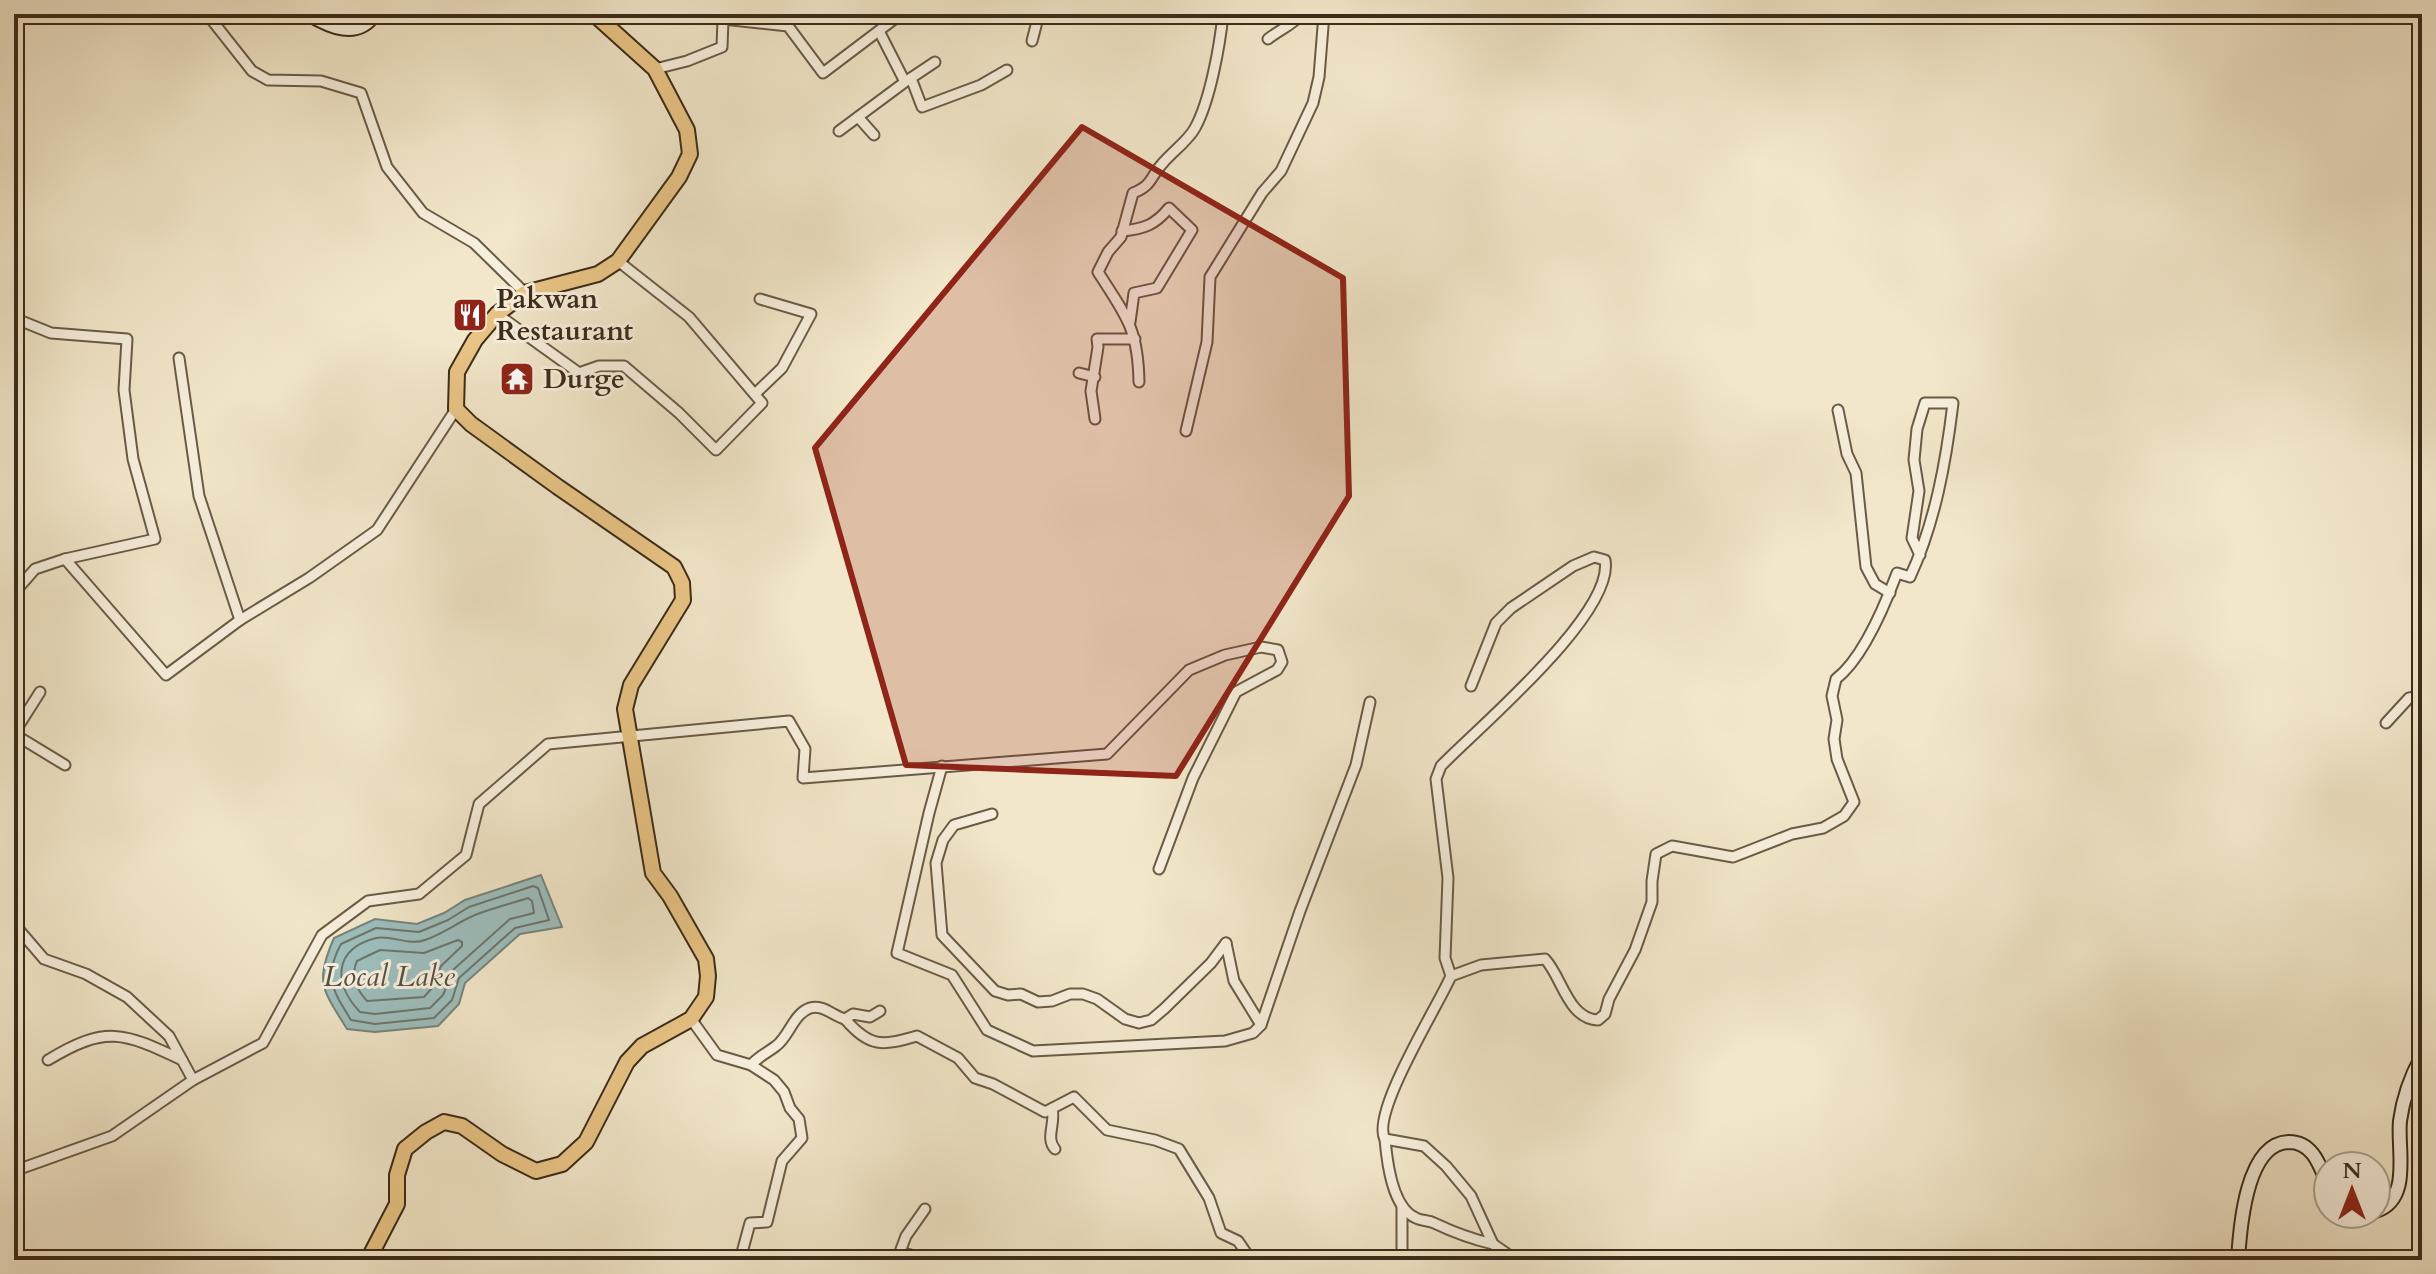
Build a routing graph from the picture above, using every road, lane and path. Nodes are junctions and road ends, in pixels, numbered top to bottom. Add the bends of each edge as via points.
1 (207, 14) edge
2 (308, 14) edge
3 (375, 14) edge
4 (594, 14) edge
5 (901, 14) edge
6 (1039, 14) edge
7 (1223, 14) edge
8 (1301, 14) edge
9 (1324, 14) edge
10 (718, 16) edge
11 (879, 31) junction
12 (1268, 39) dead end
13 (1032, 41) dead end
14 (935, 62) dead end
15 (655, 69) junction
16 (1007, 70) dead end
17 (908, 80) junction
18 (858, 117) junction
19 (839, 131) dead end
20 (874, 135) dead end
21 (1122, 231) junction
22 (618, 261) junction
23 (525, 293) junction
24 (760, 299) dead end
25 (497, 314) junction
26 (14, 318) edge
27 (1130, 322) junction
28 (1135, 339) junction
29 (179, 358) dead end
30 (1079, 373) dead end
31 (1095, 377) junction
32 (1139, 382) dead end
33 (755, 394) junction
34 (456, 409) junction
35 (1838, 410) dead end
36 (1095, 419) dead end
37 (1186, 431) dead end
38 (1920, 555) junction
39 (65, 559) junction
40 (14, 593) edge
41 (1890, 593) junction
42 (240, 620) junction
43 (1471, 686) dead end
44 (40, 692) dead end
45 (2422, 696) edge
46 (1370, 702) dead end
47 (2386, 723) dead end
48 (14, 733) edge
49 (628, 736) junction
50 (65, 765) dead end
51 (942, 766) junction
52 (992, 814) dead end
53 (1159, 869) dead end
54 (14, 924) edge
55 (1451, 976) junction
56 (880, 1011) dead end
57 (691, 1019) junction
58 (845, 1019) junction
59 (1261, 1025) junction
60 (2422, 1056) edge
61 (48, 1060) dead end
62 (182, 1060) junction
63 (751, 1065) junction
64 (193, 1080) junction
65 (1052, 1109) junction
66 (1385, 1139) junction
67 (1055, 1149) dead end
68 (2312, 1153) edge
69 (14, 1171) edge
70 (2392, 1199) edge
71 (1402, 1206) junction
72 (925, 1209) dead end
73 (1493, 1244) junction
74 (368, 1260) edge
75 (740, 1260) edge
76 (928, 1260) edge
77 (1251, 1260) edge
78 (1402, 1260) edge
79 (1516, 1260) edge
80 (2238, 1260) edge

1 - 23 street via 252,71 268,80 321,81 361,93 387,167 423,213 474,243
2 - 3 main road via 345,30 367,24
4 - 15 main road
5 - 11 street
6 - 13 street
7 - 21 street via 1194,131 1145,188 1133,193
8 - 12 street
9 - 37 street via 1313,103 1281,171 1210,277 1207,342
10 - 11 street via 788,26 823,73
10 - 15 street via 722,47
11 - 17 street
14 - 17 street
15 - 22 main road via 687,130 690,154
16 - 17 street via 922,107
17 - 18 street
18 - 19 street
18 - 20 street
21 - 27 street via 1098,272
21 - 27 street via 1144,229 1169,208 1192,230 1157,288 1134,293
22 - 23 main road via 598,274
22 - 33 street via 689,317
23 - 25 main road
24 - 33 street via 811,314 782,368
25 - 33 street via 579,373 624,366 716,450 762,403
25 - 34 main road via 457,372
26 - 39 street via 51,333 127,339 124,390 133,459 155,539
27 - 28 street
28 - 31 street via 1097,339
28 - 32 street
29 - 42 street via 199,496
30 - 31 street
31 - 36 street
34 - 42 street via 377,530
34 - 49 main road via 674,567 683,600 631,685 625,709
35 - 41 street via 1856,473 1866,567 1875,584
38 - 38 street via 1945,457 1953,403 1925,403 1917,429 1919,491 1912,538
38 - 41 street via 1910,577 1897,573
39 - 40 street via 35,569
39 - 42 street via 166,675
41 - 55 street via 1850,669 1836,679 1832,696 1837,759 1854,802 1844,816 1733,857 1672,846 1656,854 1652,902 1624,974 1598,1020 1589,1020 1576,1009 1545,959 1481,965
43 - 55 street via 1496,623 1511,608 1573,566 1594,557 1605,560 1601,593 1566,640 1441,766 1436,779 1448,878 1445,958
44 - 48 street
45 - 47 street via 2409,698
46 - 59 street via 1356,765
48 - 50 street
49 - 51 street via 789,721 805,749 803,778
49 - 57 main road via 653,873 706,959 706,997
49 - 64 street via 548,744 479,804 466,855 419,894 368,901 322,935 263,1043
51 - 53 street via 1107,754 1189,670 1225,655 1261,647 1278,650 1282,662 1277,670 1236,692 1193,778
51 - 59 street via 897,953 952,975 987,1030 1033,1051 1225,1041 1253,1033
52 - 59 street via 954,825 936,863 942,935 995,991 1038,1002 1083,994 1139,1023 1164,1009 1226,943 1234,981
54 - 62 street via 44,959 127,997 169,1036
55 - 66 street via 1403,1067 1382,1123
56 - 58 street
57 - 63 street via 717,1055
57 - 74 main road via 642,1046 627,1062 586,1142 562,1164 536,1171 462,1126 444,1122 426,1132 405,1149 397,1175 397,1204
58 - 63 street via 809,1008 777,1046
58 - 65 street via 877,1044 917,1036 958,1058 975,1078 1045,1112
60 - 70 main road via 2402,1110 2398,1191
61 - 62 street via 76,1043 106,1035 145,1043
62 - 64 street
63 - 75 street via 784,1092 799,1119 802,1138 782,1161 767,1222 750,1223
64 - 69 street via 112,1136
65 - 67 street via 1050,1137
65 - 77 street via 1074,1097 1107,1130 1179,1149 1209,1198 1221,1233 1238,1241
66 - 71 street via 1388,1168
66 - 73 street via 1424,1146 1446,1166 1471,1196
68 - 80 main road via 2286,1142 2273,1145 2258,1159
71 - 73 street via 1415,1218
71 - 78 street
72 - 76 street via 900,1252
73 - 79 street

